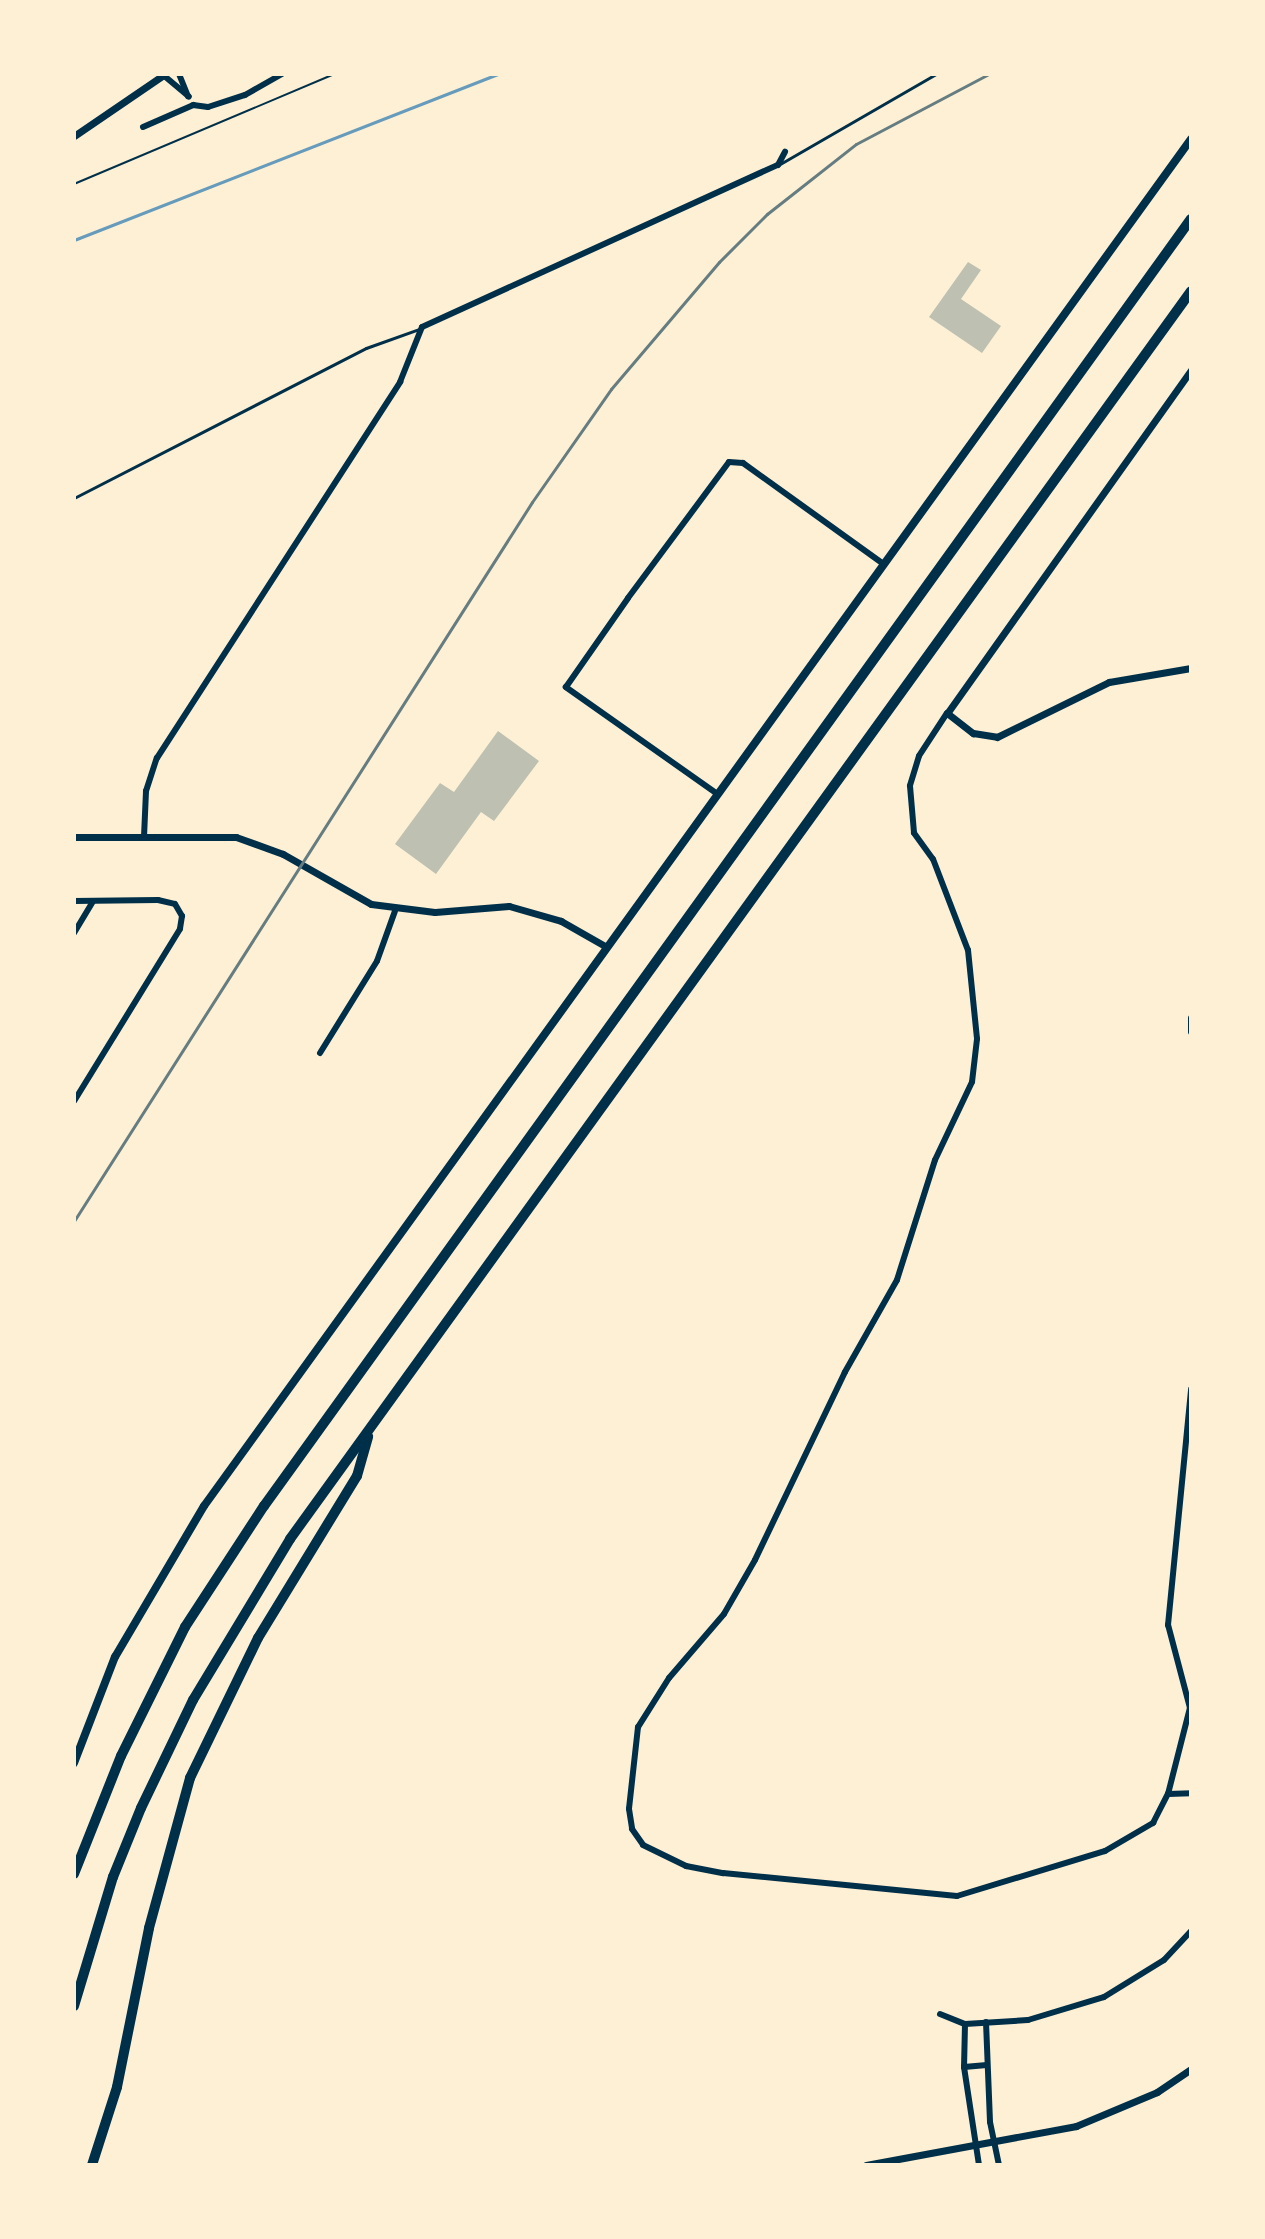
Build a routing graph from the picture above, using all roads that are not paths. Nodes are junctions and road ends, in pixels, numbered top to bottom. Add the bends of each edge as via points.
1 (163, 74) edge
2 (179, 74) edge
3 (282, 74) edge
4 (936, 74) edge
5 (189, 97) junction
6 (193, 105) junction
7 (143, 127) dead end
8 (74, 136) edge
9 (1191, 139) edge
10 (785, 152) dead end
11 (778, 165) junction
12 (1191, 219) edge
13 (1191, 291) edge
14 (422, 327) junction
15 (1191, 370) edge
16 (74, 498) edge
17 (881, 562) junction
18 (1191, 668) edge
19 (947, 713) junction
20 (716, 793) junction
21 (74, 837) edge
22 (144, 837) junction
23 (74, 901) edge
24 (93, 901) junction
25 (395, 911) junction
26 (74, 933) edge
27 (605, 946) junction
28 (1191, 1018) edge
29 (1191, 1032) edge
30 (320, 1053) dead end
31 (74, 1101) edge
32 (1191, 1389) edge
33 (371, 1429) junction
34 (74, 1763) edge
35 (1191, 1793) edge
36 (1168, 1794) junction
37 (74, 1874) edge
38 (1191, 1931) edge
39 (74, 2006) edge
40 (940, 2014) dead end
41 (986, 2022) junction
42 (965, 2024) junction
43 (987, 2065) junction
44 (964, 2067) junction
45 (1191, 2069) edge
46 (994, 2141) junction
47 (977, 2144) junction
48 (92, 2165) edge
49 (866, 2165) edge
50 (979, 2165) edge
51 (999, 2165) edge

1 - 5 street
1 - 8 street
2 - 5 street
3 - 6 street via 245,95 208,107
4 - 11 lane
5 - 6 street
6 - 7 street
9 - 17 main road
10 - 11 street
11 - 14 street
12 - 37 highway via 264,1506 185,1627 121,1756
13 - 33 highway
14 - 16 lane via 366,348
14 - 22 street via 400,382 157,758 146,791
15 - 19 street
17 - 20 main road
17 - 20 street via 743,463 729,462 632,592 566,687
18 - 19 street via 1109,682 997,737 973,733
19 - 36 street via 919,756 910,786 914,833 933,859 968,950 977,1039 972,1082 935,1160 897,1280 845,1372 755,1560 724,1614 669,1678 638,1727 629,1809 632,1829 643,1845 686,1866 957,1896 1119,1846 1153,1823
20 - 27 main road
21 - 22 street
22 - 25 street via 236,837 259,843 346,895
23 - 24 street
24 - 26 street
24 - 31 street via 158,900 180,910 180,929
25 - 27 street via 509,906 561,921
25 - 30 street via 377,961
27 - 34 main road via 204,1506 115,1657
28 - 29 street
32 - 36 street via 1175,1506 1168,1625 1190,1708
33 - 39 highway via 290,1539 193,1700 113,1877
33 - 48 highway via 357,1476 258,1638 190,1778 155,1899 117,2087
35 - 36 street
38 - 41 street via 1164,1960 1104,1997 1028,2020
40 - 42 street
41 - 42 street
41 - 43 street
42 - 44 street
43 - 44 street
43 - 46 street
44 - 47 street
45 - 46 street via 1111,2113
46 - 47 street
46 - 51 street
47 - 49 street
47 - 50 street

